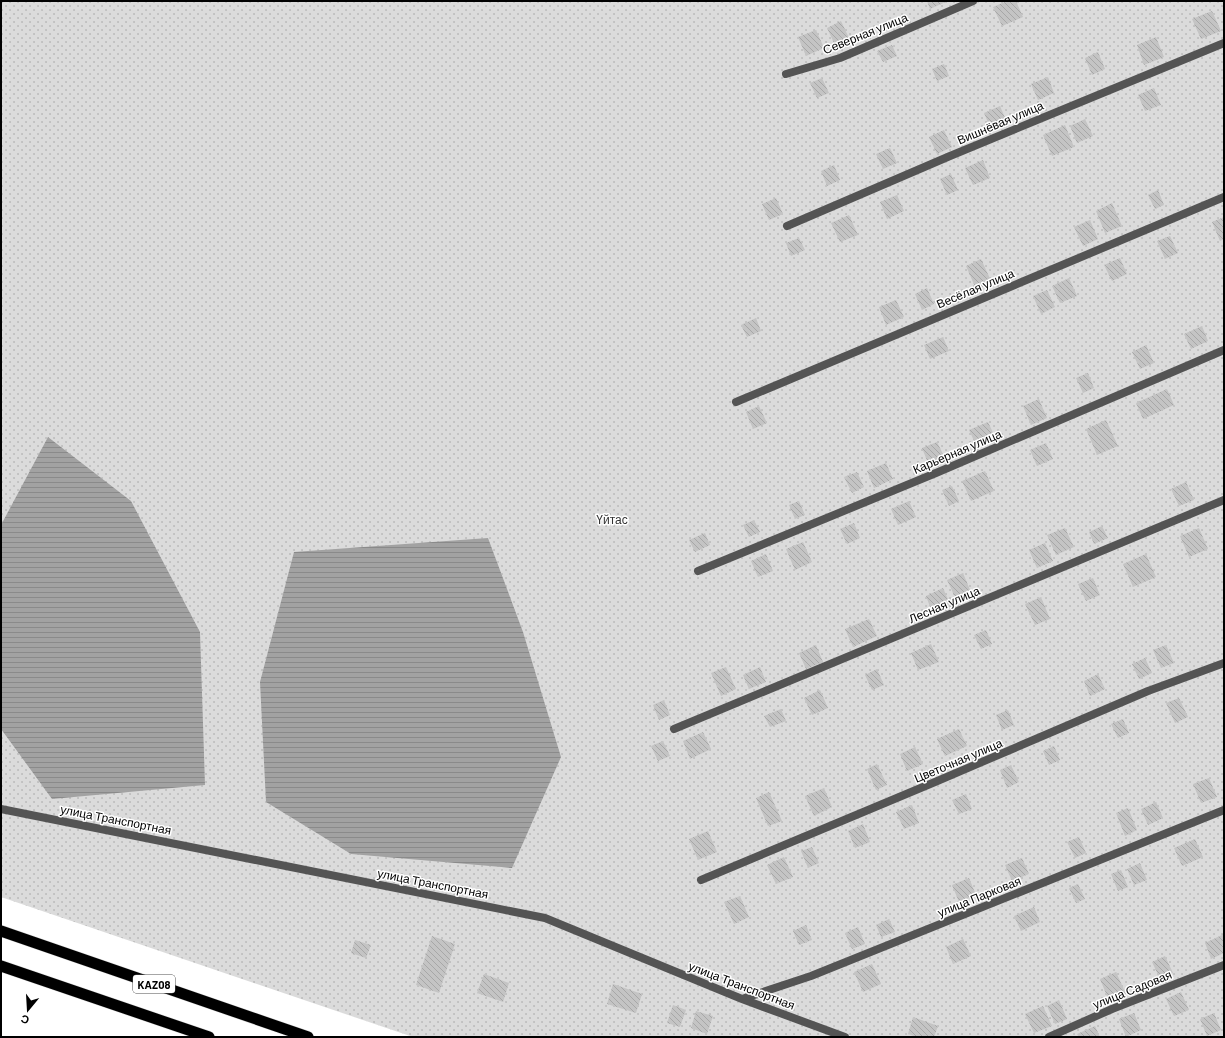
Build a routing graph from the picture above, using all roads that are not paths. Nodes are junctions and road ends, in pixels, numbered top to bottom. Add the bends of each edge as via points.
1 (973, 1) edge
2 (1224, 43) edge
3 (786, 74) dead end
4 (1224, 197) edge
5 (786, 226) dead end
6 (1224, 350) edge
7 (736, 402) dead end
8 (1224, 500) edge
9 (698, 571) dead end
10 (1224, 663) edge
11 (674, 729) dead end
12 (1, 808) edge
13 (1224, 810) edge
14 (701, 880) dead end
15 (1, 931) edge
16 (1224, 965) edge
17 (1, 966) edge
18 (742, 999) junction
19 (209, 1037) edge
20 (308, 1037) edge
21 (845, 1037) edge
22 (1049, 1037) edge

1 - 3 street, Северная улица via 840,58
2 - 5 street, Вишнёвая улица
4 - 7 street, Весёлая улица
6 - 9 street, Карьерная улица
8 - 11 street, Лесная улица
10 - 14 street, Цветочная улица via 1148,691
12 - 18 street, улица Транспортная via 545,918
13 - 18 street, улица Парковая via 811,976
15 - 20 highway, KAZ08
16 - 22 street, улица Садовая
17 - 19 highway, KAZ08
18 - 21 street, улица Транспортная

